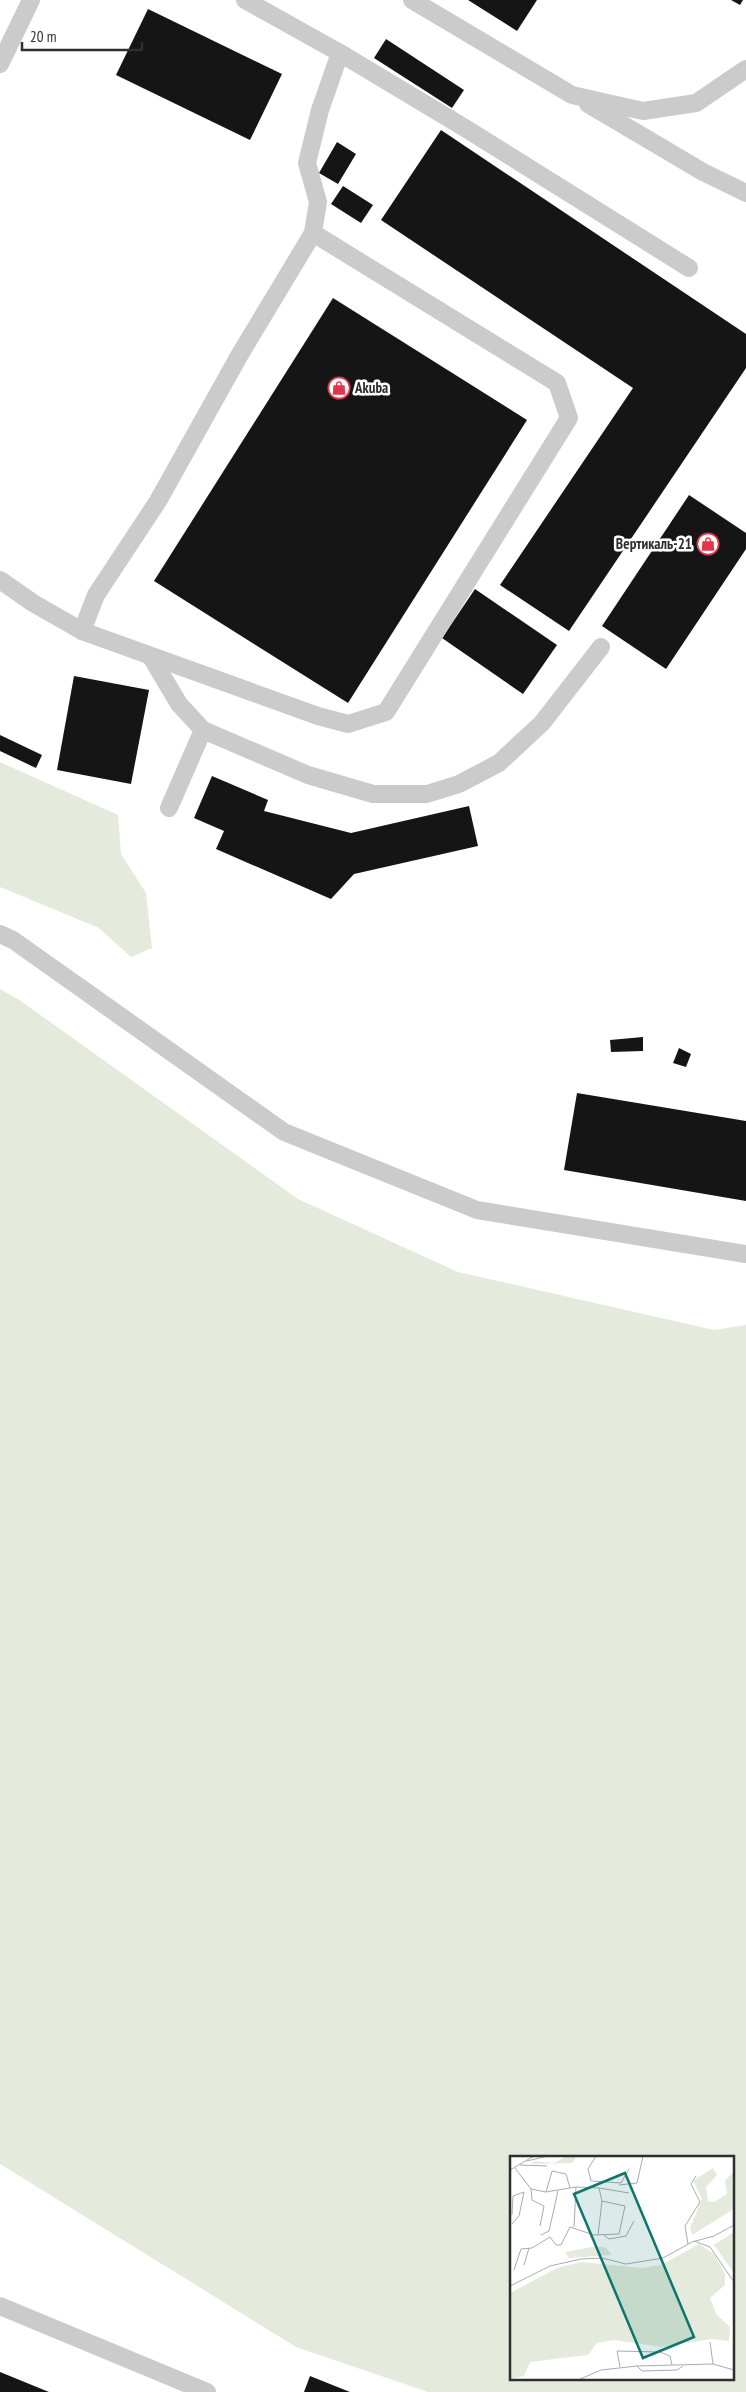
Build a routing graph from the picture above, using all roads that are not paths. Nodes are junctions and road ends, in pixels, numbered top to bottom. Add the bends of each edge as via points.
1 (31, 0) edge
2 (245, 0) edge
3 (412, 0) edge
4 (340, 54) junction
5 (0, 64) edge
6 (746, 69) edge
7 (572, 95) junction
8 (746, 193) edge
9 (313, 233) junction
10 (689, 268) dead end
11 (0, 580) edge
12 (82, 630) junction
13 (601, 647) dead end
14 (151, 657) junction
15 (203, 730) junction
16 (169, 808) dead end
17 (0, 934) edge
18 (746, 1254) edge
19 (0, 2306) edge
20 (207, 2392) edge

1 - 5 lane
2 - 4 lane
3 - 7 lane
4 - 9 lane via 320,110 307,163 318,202
4 - 10 lane
6 - 7 lane via 696,103 642,111
7 - 8 lane via 703,172
9 - 12 lane via 158,500 96,595
9 - 14 lane via 557,383 569,418 386,712 348,724
11 - 12 lane
12 - 14 lane
13 - 15 lane via 542,723 499,763 459,784 427,794 373,794 308,775
14 - 15 lane via 179,704
15 - 16 lane
17 - 18 lane via 13,940 284,1132 476,1210
19 - 20 lane

